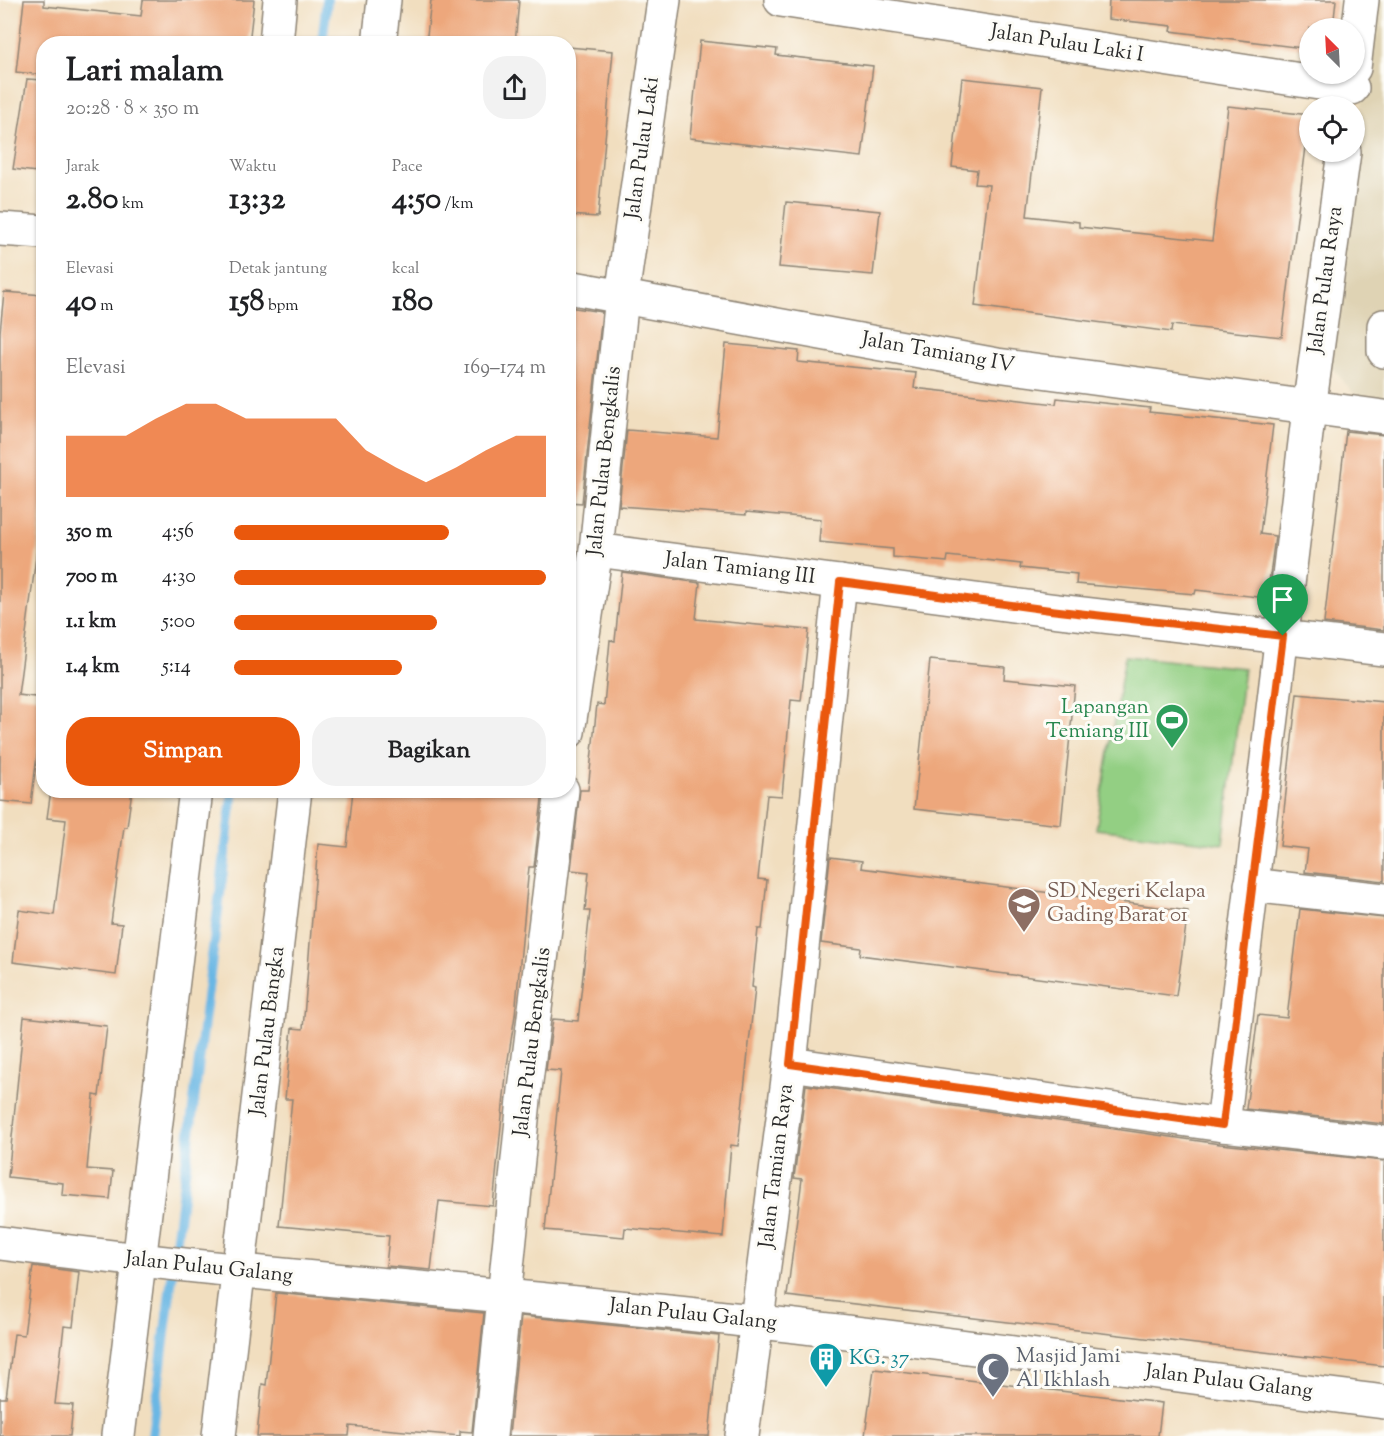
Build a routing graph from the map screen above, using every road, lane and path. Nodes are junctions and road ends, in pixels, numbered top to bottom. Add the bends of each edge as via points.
1 (280, 0) edge
2 (384, 0) edge
3 (664, 0) edge
4 (781, 0) edge
5 (1362, 0) edge
6 (815, 2) edge
7 (1360, 18) edge
8 (277, 36) edge
9 (380, 36) edge
10 (1299, 76) edge
11 (1343, 162) edge
12 (0, 229) edge
13 (36, 231) edge
14 (576, 288) edge
15 (622, 296) junction
16 (1384, 326) edge
17 (1384, 351) edge
18 (1308, 409) junction
19 (1384, 417) edge
20 (596, 550) junction
21 (840, 582) junction
22 (1283, 636) junction
23 (1384, 649) edge
24 (576, 680) edge
25 (195, 798) edge
26 (295, 798) edge
27 (561, 798) edge
28 (1251, 885) junction
29 (1384, 900) edge
30 (790, 1064) junction
31 (1223, 1125) junction
32 (1384, 1143) edge
33 (0, 1243) edge
34 (149, 1262) junction
35 (226, 1270) junction
36 (506, 1295) junction
37 (757, 1321) junction
38 (1384, 1402) edge
39 (118, 1436) edge
40 (219, 1436) edge
41 (490, 1436) edge
42 (742, 1436) edge

1 - 8 street
2 - 9 street
3 - 15 street, Jalan Pulau Laki
4 - 6 street, Jalan Pulau Laki I
5 - 7 street
6 - 10 street, Jalan Pulau Laki I
11 - 18 street, Jalan Pulau Raya
12 - 13 street
14 - 15 street, Jalan Tamiang IV
15 - 18 street, Jalan Tamiang IV via 997,365
15 - 20 street, Jalan Pulau Bengkalis
16 - 17 street
18 - 19 street, Jalan Tamiang IV
18 - 22 street, Jalan Pulau Raya
20 - 21 street, Jalan Tamiang III
20 - 24 street, Jalan Pulau Bengkalis
21 - 22 street, Jalan Tamiang III
21 - 30 street, Jalan Tamian Raya
22 - 23 street, Jalan Tamiang III
22 - 28 street, Jalan Pulau Raya
25 - 34 street
26 - 35 street, Jalan Pulau Bangka
27 - 36 street, Jalan Pulau Bengkalis via 525,1090
28 - 29 street
28 - 31 street, Jalan Pulau Raya
30 - 31 street
30 - 37 street, Jalan Tamian Raya
31 - 32 street
33 - 34 street, Jalan Pulau Galang
34 - 35 street, Jalan Pulau Galang
34 - 39 street
35 - 36 street, Jalan Pulau Galang
35 - 40 street, Jalan Pulau Bangka
36 - 37 street, Jalan Pulau Galang
36 - 41 street, Jalan Pulau Bengkalis
37 - 38 street, Jalan Pulau Galang
37 - 42 street, Jalan Tamian Raya

